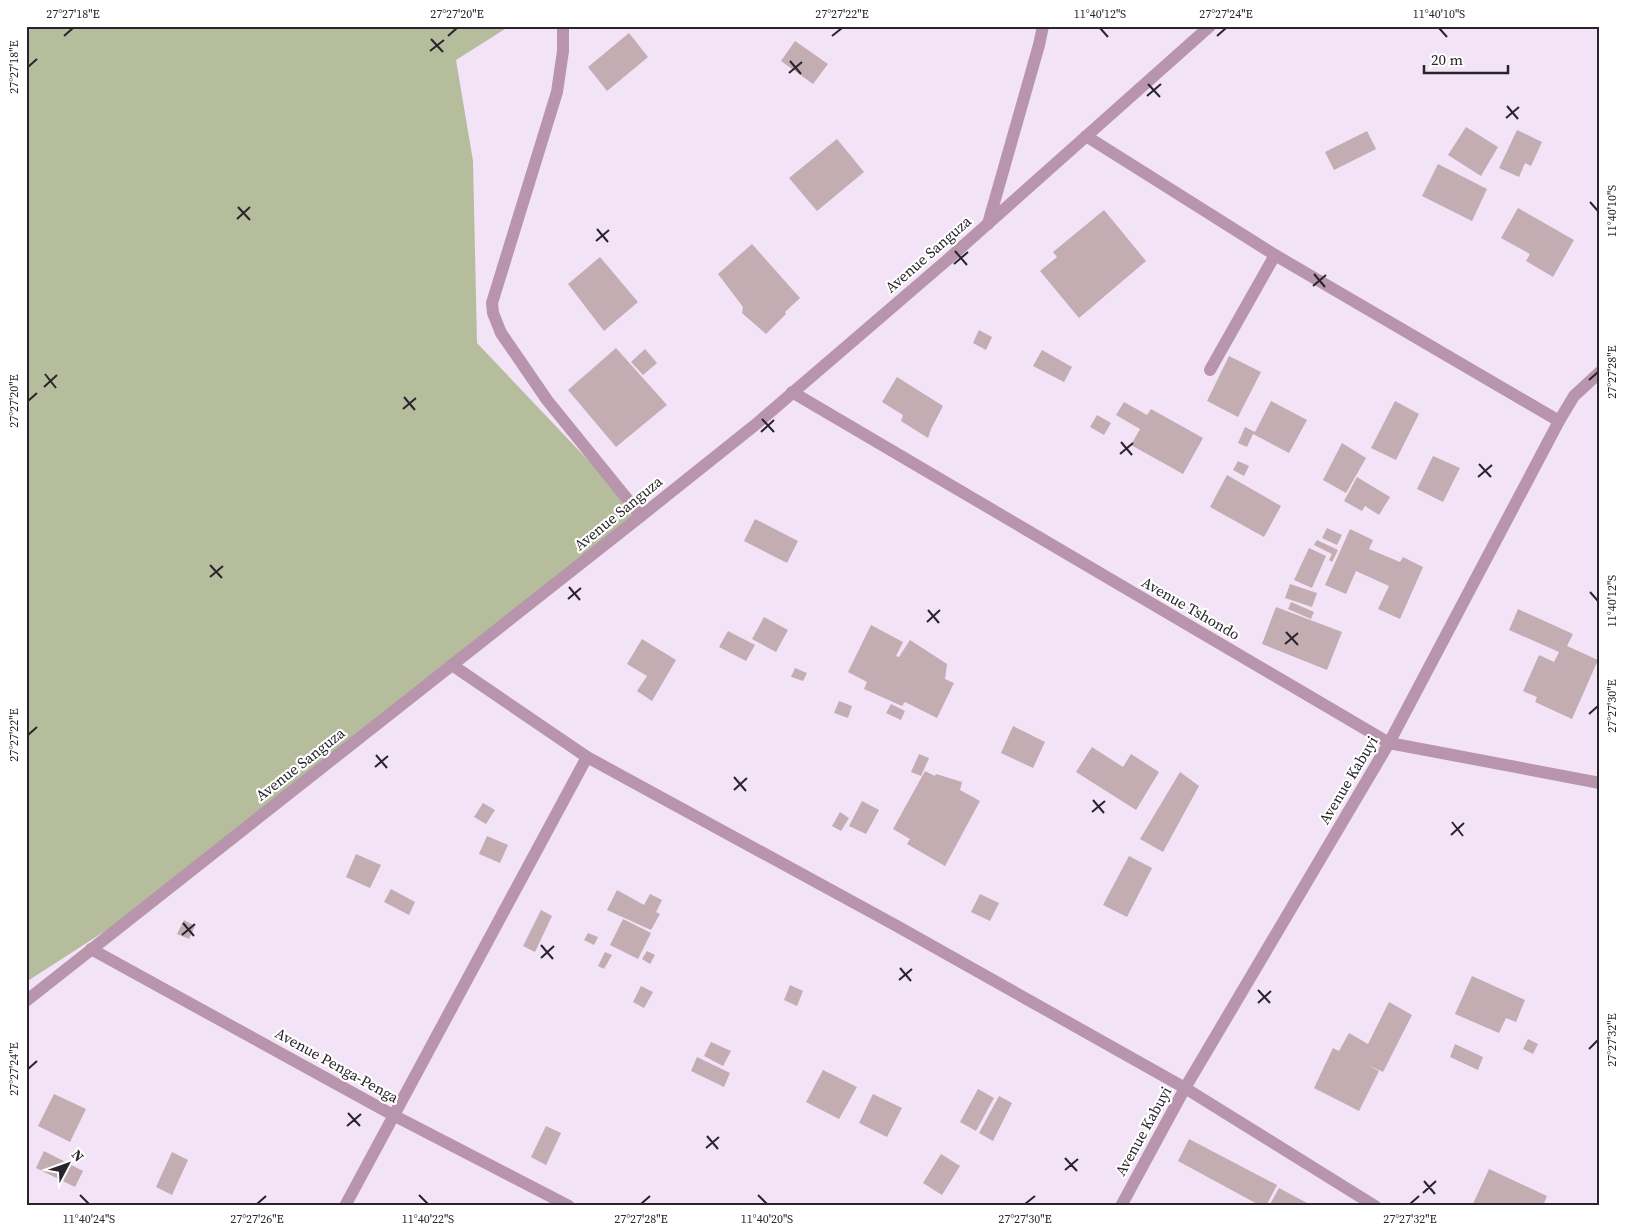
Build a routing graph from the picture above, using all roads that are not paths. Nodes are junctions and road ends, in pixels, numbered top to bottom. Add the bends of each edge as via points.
1 (563, 26) edge
2 (1043, 26) edge
3 (1210, 26) edge
4 (1086, 136) junction
5 (988, 224) junction
6 (1275, 255) junction
7 (1210, 370) dead end
8 (1600, 372) edge
9 (792, 392) junction
10 (1559, 422) junction
11 (641, 516) junction
12 (452, 665) junction
13 (1389, 742) junction
14 (587, 757) junction
15 (1600, 782) edge
16 (91, 950) junction
17 (26, 1001) edge
18 (1185, 1088) junction
19 (394, 1115) junction
20 (346, 1206) edge
21 (569, 1206) edge
22 (1121, 1206) edge
23 (1375, 1206) edge

1 - 11 street via 557,92 492,303 493,313 500,333 547,400
2 - 5 street
3 - 4 street, Avenue Sanguza
4 - 5 street, Avenue Sanguza
4 - 6 street
5 - 9 street, Avenue Sanguza
6 - 7 street
6 - 10 street
8 - 10 street, Avenue Kabuyi via 1574,396
9 - 11 street, Avenue Sanguza
9 - 13 street, Avenue Tshondo
10 - 13 street, Avenue Kabuyi
11 - 12 street, Avenue Sanguza
12 - 14 street
12 - 16 street, Avenue Sanguza
13 - 15 street, Avenue Tshondo
13 - 18 street, Avenue Kabuyi
14 - 18 street
14 - 19 street
16 - 17 street, Avenue Sanguza
16 - 19 street, Avenue Penga-Penga
18 - 22 street, Avenue Kabuyi
18 - 23 street
19 - 20 street
19 - 21 street, Avenue Penga-Penga

